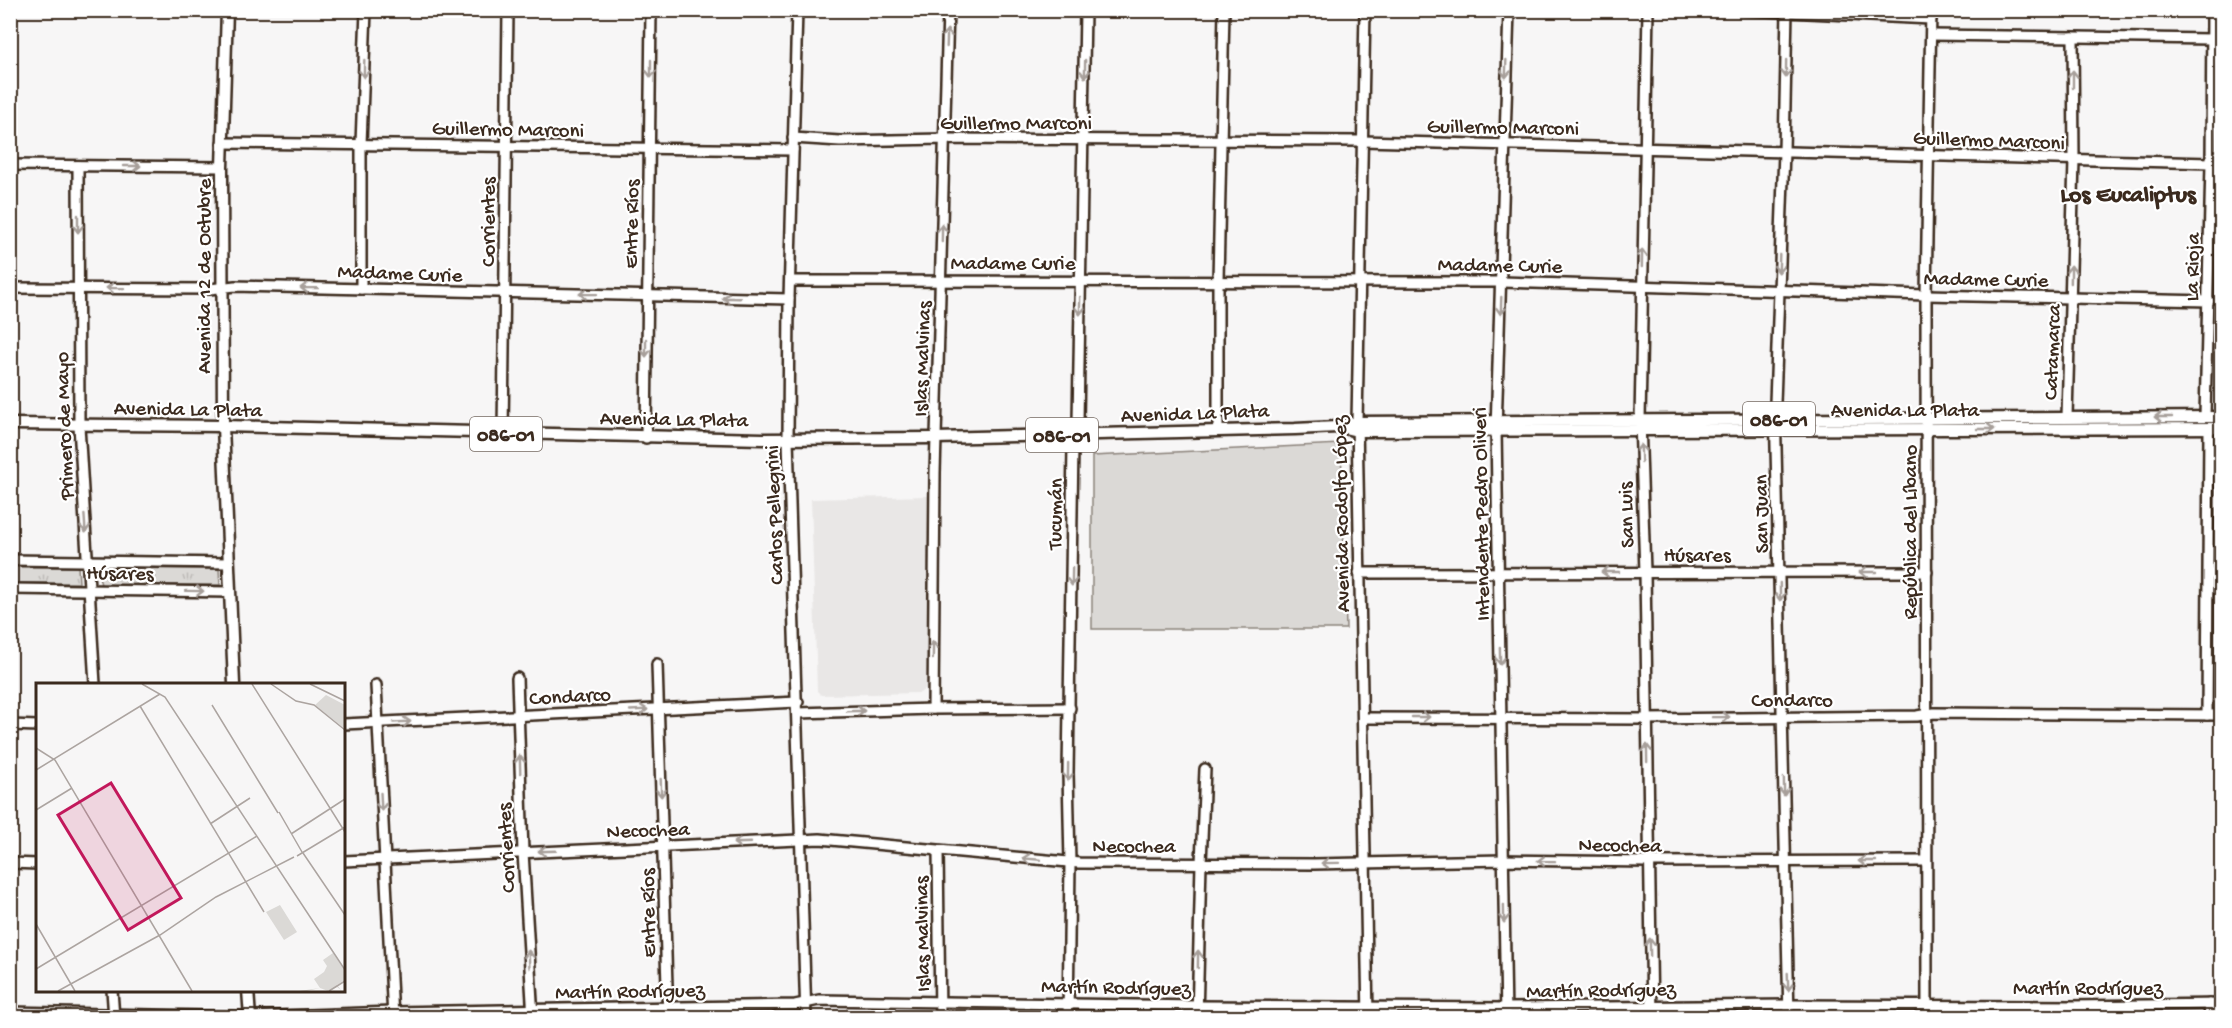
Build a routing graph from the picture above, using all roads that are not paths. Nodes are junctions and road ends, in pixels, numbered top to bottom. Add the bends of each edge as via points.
1 (226, 10) edge
2 (366, 10) edge
3 (508, 10) edge
4 (651, 10) edge
5 (797, 10) edge
6 (948, 10) edge
7 (1085, 10) edge
8 (1224, 10) edge
9 (1365, 10) edge
10 (1509, 10) edge
11 (1648, 10) edge
12 (1746, 10) edge
13 (1787, 11) edge
14 (1931, 15) edge
15 (2215, 16) edge
16 (1931, 35) junction
17 (2073, 37) junction
18 (2211, 39) junction
19 (793, 138) junction
20 (943, 139) junction
21 (1084, 140) junction
22 (1222, 140) junction
23 (1362, 141) junction
24 (222, 143) junction
25 (361, 144) junction
26 (1503, 144) junction
27 (505, 146) junction
28 (1644, 147) junction
29 (650, 148) junction
30 (793, 150) junction
31 (1784, 151) junction
32 (1927, 155) junction
33 (2073, 160) junction
34 (2211, 163) junction
35 (10, 165) edge
36 (78, 166) junction
37 (222, 167) junction
38 (941, 280) junction
39 (1080, 280) junction
40 (1218, 280) junction
41 (1360, 280) junction
42 (790, 281) junction
43 (1502, 282) junction
44 (1641, 286) junction
45 (10, 288) edge
46 (78, 288) junction
47 (222, 288) junction
48 (361, 289) junction
49 (1778, 289) junction
50 (504, 293) junction
51 (647, 295) junction
52 (1926, 295) junction
53 (2071, 297) junction
54 (789, 299) junction
55 (2208, 301) junction
56 (2067, 417) junction
57 (2222, 417) edge
58 (2207, 422) junction
59 (10, 424) edge
60 (1777, 424) junction
61 (1927, 424) junction
62 (1496, 425) junction
63 (1640, 425) junction
64 (79, 426) junction
65 (223, 426) junction
66 (1357, 427) junction
67 (2222, 428) edge
68 (1218, 431) junction
69 (503, 434) junction
70 (1075, 435) junction
71 (646, 438) junction
72 (936, 438) junction
73 (788, 439) junction
74 (10, 560) edge
75 (88, 561) junction
76 (229, 563) junction
77 (1780, 571) junction
78 (1498, 572) junction
79 (1645, 572) junction
80 (1927, 572) junction
81 (1359, 573) junction
82 (2209, 574) junction
83 (2222, 574) edge
84 (10, 589) edge
85 (90, 589) junction
86 (230, 592) junction
87 (657, 664) dead end
88 (517, 678) dead end
89 (95, 683) edge
90 (234, 683) edge
91 (376, 685) dead end
92 (798, 702) junction
93 (1070, 708) junction
94 (658, 709) junction
95 (933, 709) junction
96 (798, 713) junction
97 (1928, 714) junction
98 (2207, 715) junction
99 (2222, 715) edge
100 (519, 716) junction
101 (1783, 716) junction
102 (1501, 717) junction
103 (1363, 718) junction
104 (1646, 719) junction
105 (376, 723) junction
106 (345, 724) edge
107 (10, 725) edge
108 (36, 726) edge
109 (1205, 769) dead end
110 (801, 840) junction
111 (663, 846) junction
112 (938, 851) junction
113 (523, 852) junction
114 (384, 858) junction
115 (1503, 860) junction
116 (345, 861) edge
117 (1926, 861) junction
118 (1648, 862) junction
119 (1785, 862) junction
120 (10, 863) edge
121 (1070, 863) junction
122 (1201, 863) junction
123 (1366, 863) junction
124 (36, 864) edge
125 (112, 992) edge
126 (248, 992) edge
127 (940, 1002) junction
128 (806, 1003) junction
129 (1068, 1003) junction
130 (1927, 1004) junction
131 (2209, 1004) junction
132 (2222, 1004) edge
133 (1789, 1005) junction
134 (1197, 1006) junction
135 (1651, 1006) junction
136 (2072, 1006) junction
137 (10, 1012) edge
138 (668, 1012) edge
139 (1368, 1012) edge
140 (1506, 1013) edge
141 (532, 1014) edge
142 (392, 1015) edge
143 (114, 1016) edge
144 (250, 1017) edge
145 (806, 1017) edge
146 (940, 1017) edge
147 (1068, 1017) edge
148 (1197, 1017) edge
149 (1652, 1017) edge
150 (1789, 1017) edge
151 (1927, 1017) edge
152 (2073, 1017) edge
153 (2210, 1017) edge

1 - 24 main road, Avenida 12 de Octubre
2 -> 25 street
3 - 27 street, Corrientes
4 -> 29 street, Entre Ríos
5 - 19 street, Carlos Pellegrini
20 -> 6 street, Islas Malvinas
7 -> 21 street, Tucumán
8 - 22 street
9 - 23 street, Avenida Rodolfo López
10 -> 26 street, Intendente Pedro Oliveri
11 - 28 street, San Luis
12 - 13 street
13 - 14 street
13 -> 31 street, San Juan
14 - 16 street, República del Líbano
15 - 18 street, La Rioja
16 - 17 street
16 - 32 street, República del Líbano
17 - 18 street
33 -> 17 street, Catamarca
18 - 34 street, La Rioja
19 - 20 street, Guillermo Marconi
19 - 30 street, Carlos Pellegrini
20 - 21 street, Guillermo Marconi
38 -> 20 street, Islas Malvinas
21 - 22 street, Guillermo Marconi
21 - 39 street, Tucumán
22 - 23 street, Guillermo Marconi
22 - 40 street
23 - 26 street, Guillermo Marconi
23 - 41 street, Avenida Rodolfo López
24 - 25 street, Guillermo Marconi
24 - 37 main road, Avenida 12 de Octubre
25 - 27 street, Guillermo Marconi
25 - 48 street
26 - 28 street, Guillermo Marconi
26 - 43 street, Intendente Pedro Oliveri
27 - 29 street, Guillermo Marconi
27 - 50 street, Corrientes
28 - 31 street, Guillermo Marconi
44 -> 28 street, San Luis
29 - 30 street, Guillermo Marconi
29 - 51 street, Entre Ríos
30 - 42 street, Carlos Pellegrini
31 - 32 street, Guillermo Marconi
31 -> 49 street, San Juan
32 - 33 street, Guillermo Marconi
32 - 52 street, República del Líbano
33 - 34 street, Guillermo Marconi
53 -> 33 street, Catamarca
34 - 55 street, La Rioja
35 - 36 street
36 -> 37 street
36 -> 46 street, Primero de Mayo
37 - 47 main road, Avenida 12 de Octubre
38 - 39 street, Madame Curie
38 - 42 street, Madame Curie
38 - 72 street, Islas Malvinas
39 - 40 street, Madame Curie
39 -> 70 street, Tucumán
40 - 41 street, Madame Curie
40 - 68 street
41 - 43 street, Madame Curie
41 - 66 street, Avenida Rodolfo López
42 - 54 street, Carlos Pellegrini
43 - 44 street, Madame Curie
43 -> 62 street, Intendente Pedro Oliveri
44 - 49 street, Madame Curie
44 - 63 street, San Luis
45 - 46 street, Madame Curie
47 -> 46 street, Madame Curie
46 - 64 street, Primero de Mayo
48 -> 47 street, Madame Curie
47 - 65 main road, Avenida 12 de Octubre
48 - 50 street, Madame Curie
49 - 52 street, Madame Curie
49 - 60 street, San Juan
51 -> 50 street, Madame Curie
50 - 69 street, Corrientes
54 -> 51 street, Madame Curie
51 -> 71 street, Entre Ríos
52 - 53 street, Madame Curie
52 - 61 street, República del Líbano
53 - 55 street, Madame Curie
53 - 56 street, Catamarca
54 - 73 street, Carlos Pellegrini
55 - 58 street, La Rioja
58 -> 56 main road, Avenida La Plata / 086-01
56 - 61 main road, Avenida La Plata / 086-01
57 - 58 main road, Avenida La Plata / 086-01
61 -> 58 main road, Avenida La Plata / 086-01
58 - 67 main road, Avenida La Plata / 086-01
58 - 82 street, La Rioja
59 - 64 main road, Avenida La Plata / 086-01
60 - 61 main road, Avenida La Plata / 086-01
60 - 63 main road, Avenida La Plata / 086-01
60 - 77 street, San Juan
61 - 80 street, República del Líbano
62 - 63 main road, Avenida La Plata / 086-01
62 - 66 main road, Avenida La Plata / 086-01
62 - 78 street, Intendente Pedro Oliveri
79 -> 63 street, San Luis
64 - 65 main road, Avenida La Plata / 086-01
64 -> 75 street, Primero de Mayo
65 - 69 main road, Avenida La Plata / 086-01
65 - 76 main road, Avenida 12 de Octubre
66 - 68 main road, Avenida La Plata / 086-01
66 - 81 street, Avenida Rodolfo López
68 - 70 main road, Avenida La Plata / 086-01
69 - 71 main road, Avenida La Plata / 086-01
70 - 72 main road, Avenida La Plata / 086-01
70 -> 93 street, Tucumán
71 - 73 main road, Avenida La Plata / 086-01
72 - 73 main road, Avenida La Plata / 086-01
95 -> 72 street, Islas Malvinas
73 - 92 street, Carlos Pellegrini
74 - 75 street, Húsares
75 - 76 street, Húsares
75 - 85 street, Primero de Mayo
76 - 86 main road, Avenida 12 de Octubre
77 - 79 street, Húsares
80 -> 77 street, Húsares
77 -> 101 street, San Juan
79 -> 78 street, Húsares
78 - 81 street, Húsares
78 -> 102 street, Intendente Pedro Oliveri
79 - 104 street, San Luis
80 - 97 street, República del Líbano
81 - 103 street, Avenida Rodolfo López
82 - 83 street
82 - 98 street, La Rioja
84 - 85 street, Húsares
85 -> 86 street, Húsares
85 - 89 street, Primero de Mayo
86 - 90 main road, Avenida 12 de Octubre
87 - 94 street, Entre Ríos
88 - 100 street, Corrientes
91 - 105 street
92 - 94 street, Condarco
92 - 96 street, Carlos Pellegrini
93 - 95 street
93 -> 121 street, Tucumán
100 -> 94 street, Condarco
94 -> 111 street, Entre Ríos
96 -> 95 street
96 - 110 street, Carlos Pellegrini
97 - 98 street, Condarco
97 - 101 street, Condarco
97 - 117 street, República del Líbano
98 - 99 street, Condarco
105 -> 100 street, Condarco
113 -> 100 street, Corrientes
104 -> 101 street, Condarco
101 -> 119 street, San Juan
103 -> 102 street, Condarco
102 - 104 street, Condarco
102 - 115 street, Intendente Pedro Oliveri
103 - 123 street, Avenida Rodolfo López
118 -> 104 street, San Luis
105 - 106 street, Condarco
105 -> 114 street
107 - 108 street
109 - 122 street
110 -> 111 street, Necochea
110 - 112 street, Necochea
110 - 128 street, Carlos Pellegrini
111 -> 113 street, Necochea
111 - 138 street, Entre Ríos
121 -> 112 street, Necochea
112 - 127 street, Islas Malvinas
113 - 114 street, Necochea
141 -> 113 street, Corrientes
114 - 116 street, Necochea
114 - 142 street
118 -> 115 street, Necochea
115 - 123 street, Necochea
115 -> 140 street, Intendente Pedro Oliveri
117 -> 119 street, Necochea
117 - 130 street, República del Líbano
118 - 119 street, Necochea
135 -> 118 street, San Luis
119 -> 133 street, San Juan
120 - 124 street
121 - 122 street, Necochea
121 - 129 street, Tucumán
123 -> 122 street, Necochea
134 -> 122 street
123 - 139 street, Avenida Rodolfo López
125 - 143 street
126 - 144 main road
127 - 128 street, Martín Rodríguez
127 - 129 street, Martín Rodríguez
127 - 146 street, Islas Malvinas
128 - 138 street, Martín Rodríguez
128 - 145 street, Carlos Pellegrini
129 - 134 street, Martín Rodríguez
129 - 147 street, Tucumán
130 - 133 street, Martín Rodríguez
130 - 136 street, Martín Rodríguez
130 - 151 street, República del Líbano
131 - 132 street, Martín Rodríguez
131 - 136 street, Martín Rodríguez
131 - 153 street
133 - 135 street, Martín Rodríguez
133 - 150 street, San Juan
134 - 139 street, Martín Rodríguez
134 - 148 street
135 - 140 street, Martín Rodríguez
135 - 149 street, San Luis
136 - 152 street
137 - 143 street, Martín Rodríguez
138 - 141 street, Martín Rodríguez
139 - 140 street, Martín Rodríguez
141 - 142 street, Martín Rodríguez
142 - 144 street, Martín Rodríguez
143 - 144 street, Martín Rodríguez

